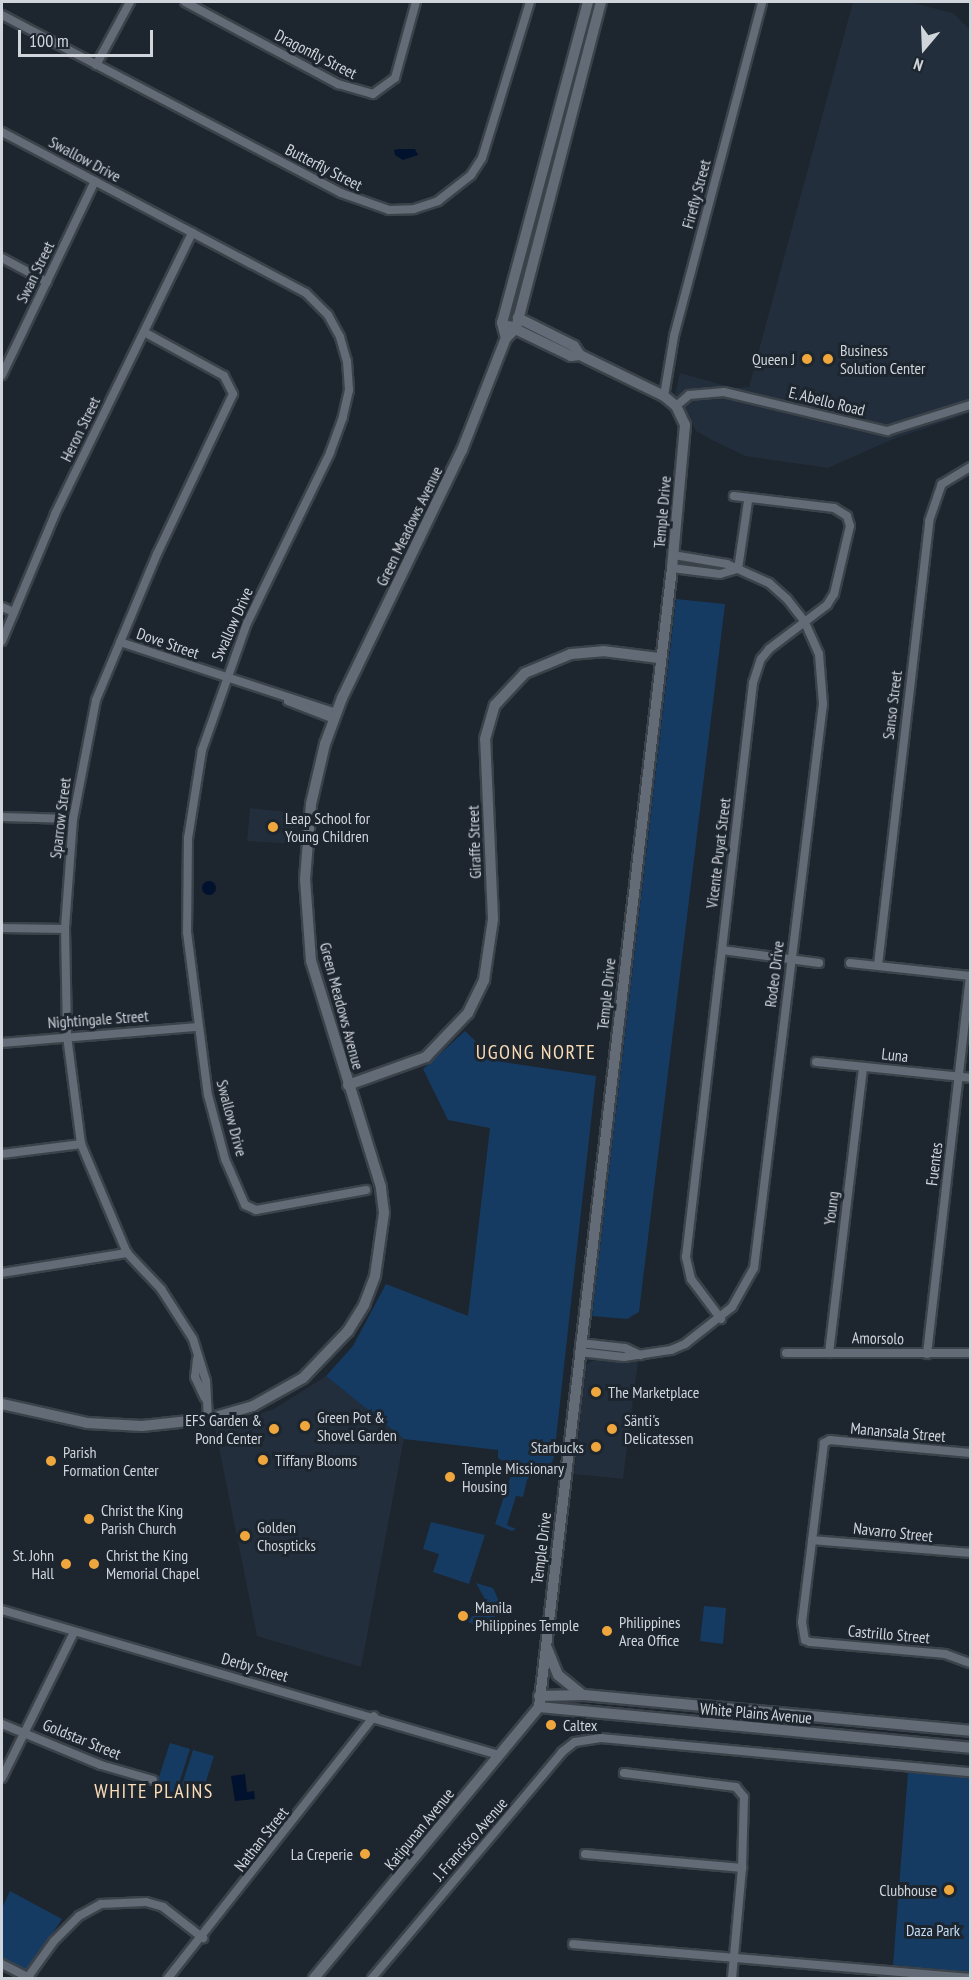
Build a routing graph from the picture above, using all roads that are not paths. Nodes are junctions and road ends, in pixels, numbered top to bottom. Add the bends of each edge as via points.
1 (130, 2) edge
2 (185, 2) edge
3 (416, 2) edge
4 (530, 2) edge
5 (588, 2) edge
6 (601, 2) edge
7 (762, 2) edge
8 (2, 15) edge
9 (96, 65) junction
10 (560, 106) junction
11 (573, 110) junction
12 (2, 132) edge
13 (550, 143) junction
14 (563, 147) junction
15 (95, 182) junction
16 (192, 232) junction
17 (525, 236) junction
18 (539, 239) junction
19 (2, 258) edge
20 (47, 282) junction
21 (502, 323) junction
22 (517, 323) junction
23 (144, 332) junction
24 (506, 338) junction
25 (2, 375) edge
26 (664, 396) junction
27 (970, 405) edge
28 (676, 406) junction
29 (970, 467) edge
30 (734, 496) dead end
31 (748, 501) junction
32 (673, 555) junction
33 (672, 568) junction
34 (738, 569) junction
35 (2, 607) edge
36 (14, 612) junction
37 (805, 622) junction
38 (2, 641) edge
39 (120, 642) junction
40 (659, 658) junction
41 (225, 678) junction
42 (335, 716) junction
43 (2, 817) edge
44 (73, 819) junction
45 (2, 928) edge
46 (65, 929) junction
47 (722, 950) junction
48 (791, 959) junction
49 (819, 963) dead end
50 (850, 963) dead end
51 (878, 965) junction
52 (970, 976) edge
53 (197, 1027) junction
54 (67, 1036) junction
55 (2, 1043) edge
56 (816, 1062) dead end
57 (863, 1067) junction
58 (959, 1077) junction
59 (970, 1078) edge
60 (348, 1085) junction
61 (81, 1144) junction
62 (2, 1154) edge
63 (366, 1190) dead end
64 (127, 1253) junction
65 (2, 1273) edge
66 (721, 1319) junction
67 (579, 1348) junction
68 (786, 1353) dead end
69 (829, 1353) junction
70 (970, 1353) edge
71 (927, 1354) junction
72 (2, 1404) edge
73 (208, 1419) junction
74 (970, 1454) edge
75 (812, 1540) junction
76 (970, 1552) edge
77 (2, 1610) edge
78 (74, 1632) junction
79 (545, 1639) junction
80 (970, 1663) edge
81 (584, 1695) junction
82 (539, 1702) junction
83 (374, 1716) junction
84 (872, 1723) junction
85 (2, 1724) edge
86 (970, 1731) edge
87 (25, 1732) junction
88 (870, 1739) junction
89 (970, 1748) edge
90 (499, 1755) junction
91 (970, 1772) edge
92 (624, 1773) dead end
93 (2, 1778) edge
94 (153, 1780) dead end
95 (585, 1854) dead end
96 (742, 1868) junction
97 (203, 1938) junction
98 (573, 1944) dead end
99 (734, 1957) junction
100 (2, 1964) edge
101 (920, 1976) edge
102 (29, 1978) edge
103 (168, 1978) edge
104 (314, 1978) edge
105 (372, 1978) edge
106 (732, 1978) edge
107 (970, 1978) edge

1 - 9 street
2 - 3 street, Dragonfly Street via 338,84 373,94 395,78
4 - 9 street, Butterfly Street via 482,158 453,191 414,209 367,206
5 - 10 street
6 - 11 street
7 - 26 street, Firefly Street via 674,336
8 - 9 street, Butterfly Street
10 - 11 street
10 - 13 street
11 - 14 street
12 - 15 street, Swallow Drive
13 - 14 street
13 - 17 street
14 - 18 street
15 - 16 street, Swallow Drive
15 - 20 street, Swan Street
16 - 23 street, Heron Street
16 - 41 street, Swallow Drive via 306,293 328,315 347,361 349,390 330,453 247,623
17 - 18 street
17 - 21 street
18 - 22 street
19 - 20 street
20 - 25 street, Swan Street
21 - 22 street
21 - 24 street
22 - 24 street, Green Meadows Avenue
22 - 26 street via 574,346 580,355
23 - 36 street, Heron Street via 55,514
23 - 39 street, Sparrow Street via 224,376 233,394
24 - 42 street, Green Meadows Avenue via 462,450
26 - 28 street
27 - 28 street, E. Abello Road via 887,431 723,392 689,395
28 - 32 street, Temple Drive via 685,425
29 - 51 street, Sanso Street via 942,484 928,521
30 - 31 street, Vicente Puyat Street
31 - 34 street
31 - 37 street, Vicente Puyat Street via 834,508 847,516 850,526 834,594
32 - 33 street, Temple Drive
32 - 34 street, Rodeo Drive
33 - 34 street via 720,574
33 - 40 street, Temple Drive
34 - 37 street, Rodeo Drive via 769,583
35 - 36 street
36 - 38 street, Heron Street
37 - 47 street, Vicente Puyat Street via 769,649 756,670
37 - 48 street, Rodeo Drive via 819,654 824,688
39 - 41 street, Dove Street
39 - 44 street, Sparrow Street via 96,700
40 - 60 street, Giraffe Street via 603,651 543,662 525,673 495,705 485,739 493,919 481,986 468,1013 426,1057
40 - 67 street, Temple Drive
41 - 42 street, Dove Street
41 - 53 street, Swallow Drive via 202,750 188,838 187,932
42 - 60 street, Green Meadows Avenue via 311,804 306,909 311,962
43 - 44 street
44 - 46 street, Sparrow Street
45 - 46 street
46 - 54 street, Sparrow Street
47 - 48 street
47 - 66 street, Vicente Puyat Street via 686,1257 691,1279
48 - 49 street
48 - 66 street, Rodeo Drive via 758,1254 746,1286
50 - 51 street
51 - 52 street
52 - 58 street, Fuentes
53 - 54 street, Nightingale Street
53 - 63 street, Swallow Drive via 208,1095 225,1159 249,1208
54 - 55 street, Nightingale Street
54 - 61 street, Sparrow Street
56 - 57 street, Luna
57 - 58 street, Luna
57 - 69 street, Young
58 - 59 street, Luna
58 - 71 street, Fuentes
60 - 73 street, Green Meadows Avenue via 381,1187 384,1213 375,1276 364,1305 348,1331 303,1378 254,1407
61 - 62 street
61 - 64 street, Sparrow Street
64 - 65 street
64 - 73 street, Sparrow Street via 184,1321 197,1356 195,1377 206,1401
66 - 67 street, Rodeo Drive via 685,1344 640,1355
67 - 79 street, Temple Drive
68 - 69 street, Amorsolo
69 - 71 street, Amorsolo
70 - 71 street, Amorsolo
72 - 73 street, Green Meadows Avenue via 87,1423 142,1426
74 - 75 street, Manansala Street via 830,1440 825,1443
75 - 76 street, Navarro Street
75 - 80 street, Castrillo Street via 802,1622 805,1640 945,1654
77 - 78 street, Derby Street
78 - 83 street, Derby Street
78 - 87 street
79 - 81 street via 558,1675
79 - 82 street, Temple Drive
81 - 82 street, White Plains Avenue
81 - 84 street, White Plains Avenue
82 - 88 street, White Plains Avenue
82 - 90 street, Katipunan Avenue
83 - 90 street, Derby Street
83 - 97 street, Nathan Street
84 - 86 street, White Plains Avenue
84 - 88 street
85 - 87 street, Goldstar Street
87 - 93 street
87 - 94 street, Goldstar Street via 101,1765
88 - 89 street, White Plains Avenue
90 - 104 street, Katipunan Avenue
91 - 105 street, J. Francisco Avenue via 602,1738 575,1742 562,1752
92 - 96 street via 736,1787 744,1797
95 - 96 street
96 - 99 street
97 - 102 street via 163,1907 146,1902 101,1904 79,1916 54,1941
97 - 103 street, Nathan Street
98 - 99 street
99 - 101 street
99 - 106 street
100 - 102 street
101 - 107 street

